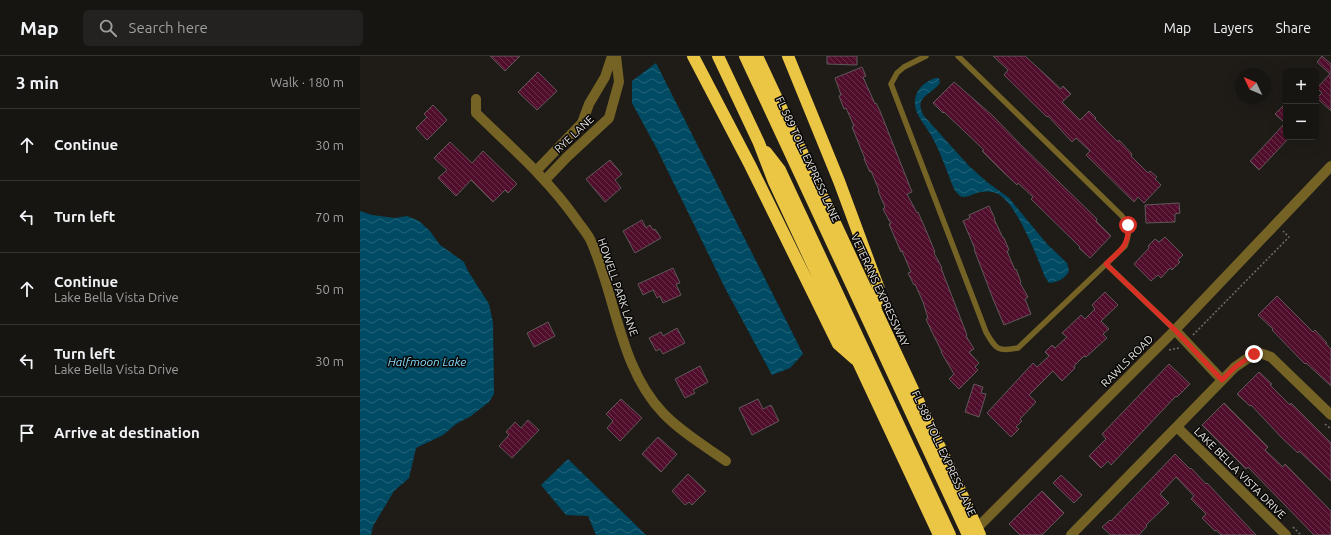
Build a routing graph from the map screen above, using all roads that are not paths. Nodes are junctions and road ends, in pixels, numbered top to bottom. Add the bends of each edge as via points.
1 (612, 56) edge
2 (616, 56) edge
3 (693, 56) edge
4 (718, 56) edge
5 (745, 56) edge
6 (757, 56) edge
7 (788, 56) edge
8 (926, 56) edge
9 (958, 56) edge
10 (598, 90) junction
11 (615, 96) junction
12 (476, 99) dead end
13 (582, 123) junction
14 (593, 133) junction
15 (759, 144) junction
16 (1331, 166) edge
17 (536, 171) junction
18 (545, 180) junction
19 (1106, 264) junction
20 (875, 311) junction
21 (1175, 330) junction
22 (859, 363) junction
23 (1222, 380) junction
24 (1331, 415) edge
25 (1177, 427) junction
26 (726, 461) dead end
27 (954, 492) junction
28 (934, 513) junction
29 (939, 535) edge
30 (950, 535) edge
31 (969, 535) edge
32 (980, 535) edge
33 (1071, 535) edge
34 (1286, 535) edge

1 - 10 street, RYE LANE
2 - 11 street, RYE LANE via 619,82
3 - 22 highway via 838,344
4 - 15 highway
5 - 27 highway, FL 589 TOLL EXPRESS LANE
6 - 20 highway, VETERANS EXPRESSWAY
7 - 20 highway via 880,289
8 - 19 lane via 904,67 891,84 986,332 994,346 1006,350 1018,348
9 - 19 lane via 1122,216 1128,225 1129,237 1125,246
10 - 11 street
10 - 13 street, RYE LANE
11 - 14 street, RYE LANE via 609,118
12 - 17 street, HOWELL PARK LANE via 476,113
13 - 14 street
13 - 17 street, RYE LANE
14 - 18 street, RYE LANE
15 - 22 highway via 774,182
15 - 28 highway via 780,170
16 - 21 street, RAWLS ROAD
17 - 18 street, HOWELL PARK LANE
18 - 26 street, HOWELL PARK LANE via 562,199 589,238 633,366 648,394 663,413
19 - 21 lane
20 - 27 highway, VETERANS EXPRESSWAY
21 - 23 street
21 - 31 street, RAWLS ROAD
22 - 28 highway
23 - 24 street, LAKE BELLA VISTA DRIVE via 1235,367 1260,352 1271,357
23 - 25 street, LAKE BELLA VISTA DRIVE
25 - 33 street, LAKE BELLA VISTA DRIVE
25 - 34 street, LAKE BELLA VISTA DRIVE
27 - 31 highway, FL 589 TOLL EXPRESS LANE
27 - 32 highway, VETERANS EXPRESSWAY, bridge
28 - 29 highway
28 - 30 highway

